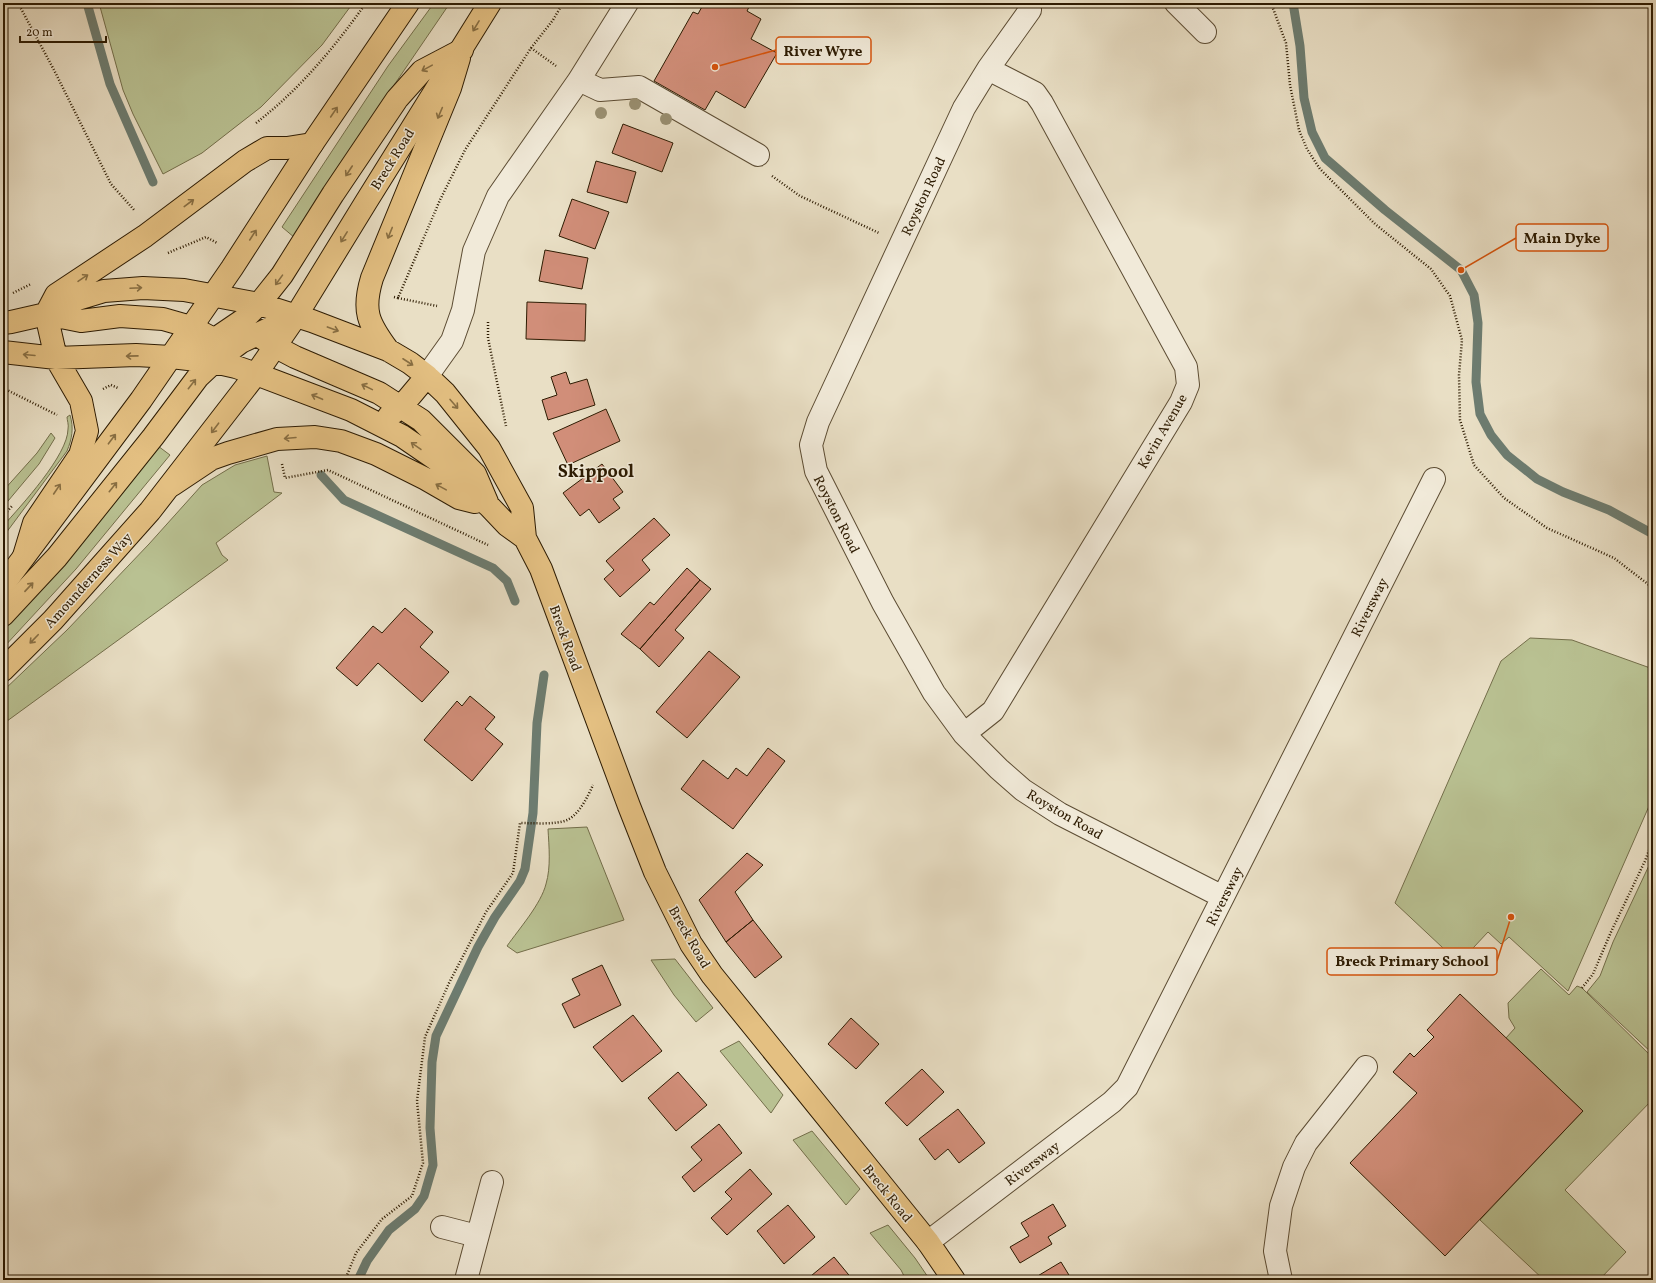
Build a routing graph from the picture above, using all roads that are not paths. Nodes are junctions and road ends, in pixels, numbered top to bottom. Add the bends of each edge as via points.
1 (408, 3) edge
2 (490, 3) edge
3 (627, 3) edge
4 (1176, 3) edge
5 (1030, 10) dead end
6 (1205, 32) dead end
7 (462, 50) junction
8 (988, 69) junction
9 (579, 80) junction
10 (312, 144) junction
11 (758, 155) road end
12 (222, 297) junction
13 (259, 304) junction
14 (46, 314) junction
15 (296, 316) junction
16 (3, 323) edge
17 (250, 327) junction
18 (191, 328) junction
19 (276, 347) junction
20 (388, 350) junction
21 (3, 352) edge
22 (223, 355) junction
23 (171, 357) junction
24 (56, 358) junction
25 (256, 374) junction
26 (427, 376) junction
27 (239, 397) junction
28 (401, 407) junction
29 (378, 423) junction
30 (341, 441) junction
31 (1434, 478) dead end
32 (170, 486) junction
33 (489, 506) junction
34 (525, 538) junction
35 (22, 561) junction
36 (3, 585) edge
37 (3, 615) edge
38 (3, 670) edge
39 (964, 734) junction
40 (1223, 897) junction
41 (1366, 1067) dead end
42 (492, 1182) dead end
43 (442, 1226) dead end
44 (477, 1236) junction
45 (928, 1242) junction
46 (466, 1280) edge
47 (954, 1280) edge
48 (1281, 1280) edge

10 -> 1 main road
2 -> 7 main road, Breck Road
3 - 9 street
4 - 6 street
5 - 8 street, Royston Road
7 -> 13 main road via 422,71 397,99 282,275
7 -> 15 main road, Breck Road
7 -> 20 main road via 450,88 368,293 367,310 374,330
8 - 39 street, Royston Road via 964,108 818,422 811,445 816,471 883,603 934,693
8 - 39 street, Kevin Avenue via 1035,93 1042,103 1186,367 1188,385 1177,409 993,711
9 - 11 street via 600,90 639,87
9 - 26 street via 498,196 474,251 463,310 452,341
12 -> 10 main road via 232,268
14 -> 10 main road via 56,295 145,236 245,161 267,148
12 - 13 main road
14 -> 12 main road via 71,301 120,289 184,290
12 - 17 main road
12 - 18 main road
13 - 15 main road
13 - 17 main road
14 - 16 main road
14 - 18 main road via 81,321 120,316 142,317 170,320
14 - 24 main road
15 - 17 main road
15 - 19 main road, Breck Road
15 -> 20 main road
17 - 19 main road
17 - 22 main road
18 - 22 main road
18 - 23 main road
19 - 25 main road, Breck Road
28 -> 19 main road via 361,384
20 -> 26 main road, Breck Road
24 -> 21 main road
22 - 23 main road
22 - 25 main road, Breck Road
22 - 27 main road
37 -> 22 main road via 57,557 198,377
23 -> 24 main road via 136,355
35 -> 23 main road
35 -> 24 main road via 34,523 80,455 87,431 81,401
25 - 27 main road, Breck Road
29 -> 25 main road, Breck Road via 351,410
26 - 28 main road
26 -> 34 main road, Breck Road via 489,448 522,508
27 -> 32 main road, Amounderness Way
28 - 29 main road
28 - 33 main road via 421,420 475,474
29 - 30 main road
33 -> 29 main road, Breck Road via 436,460
30 -> 32 main road via 301,437 277,439 211,460
33 -> 30 main road via 460,498 396,463
31 - 40 street, Riversway
32 -> 38 main road, Amounderness Way via 53,620
33 - 34 main road, Breck Road via 507,525
34 - 45 main road, Breck Road via 540,569 655,872 691,944 712,975
35 - 36 main road
39 - 40 street, Royston Road via 1023,790 1042,803
40 - 45 street, Riversway via 1127,1087 1112,1102
41 - 48 street via 1306,1143 1294,1167 1281,1206 1275,1251
42 - 44 street
43 - 44 street
44 - 46 street
45 - 47 main road, Breck Road

